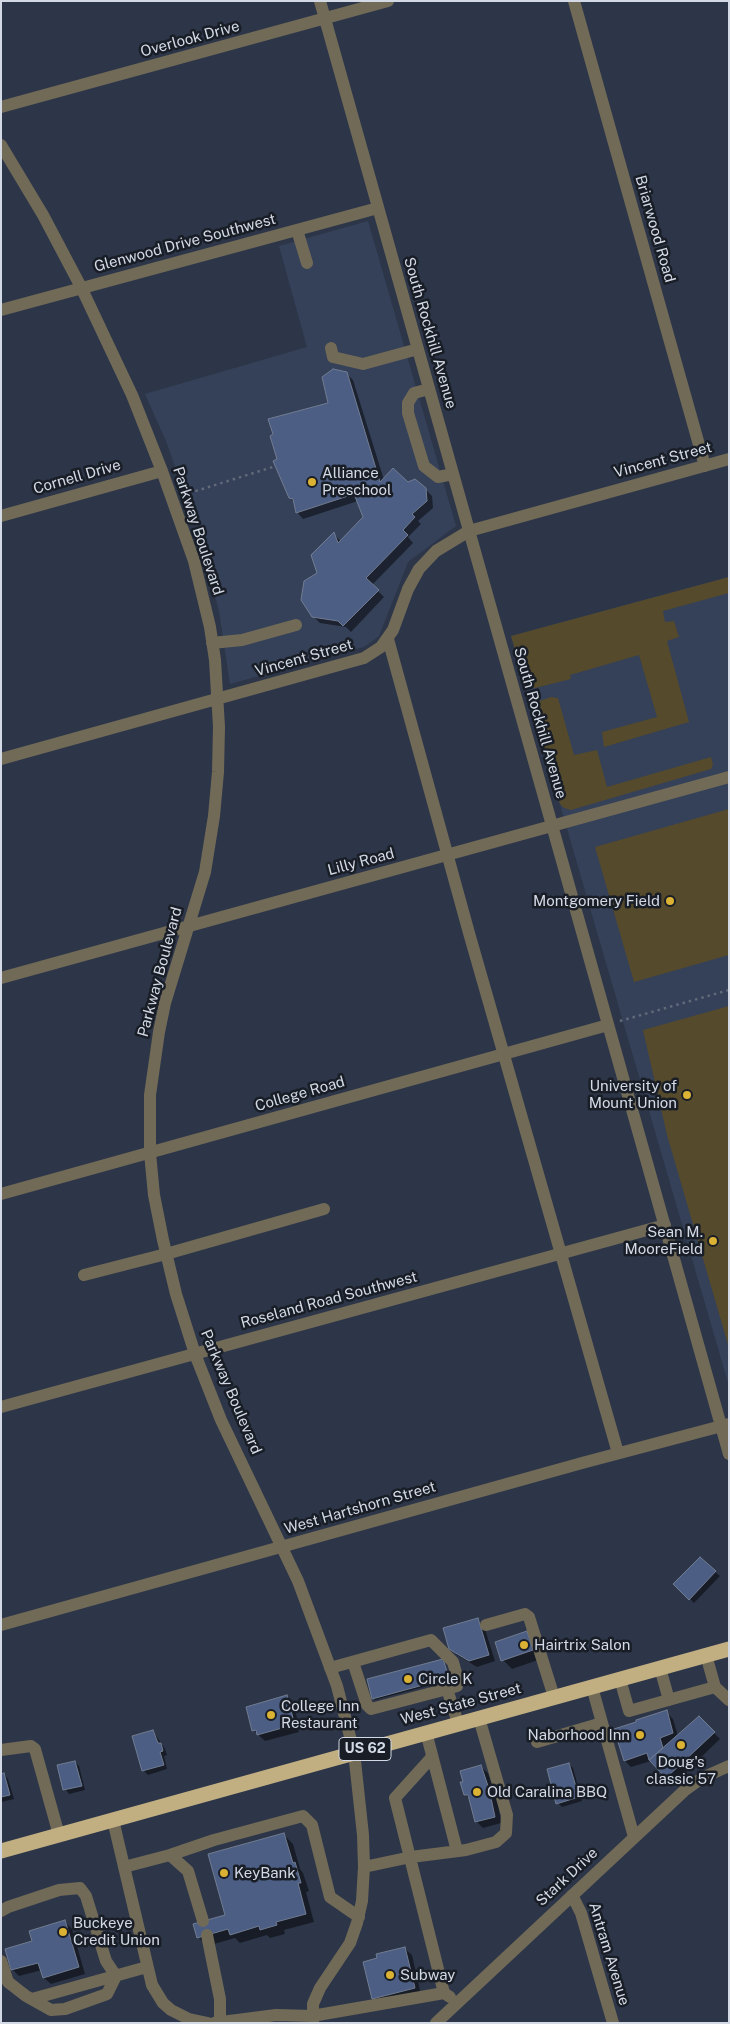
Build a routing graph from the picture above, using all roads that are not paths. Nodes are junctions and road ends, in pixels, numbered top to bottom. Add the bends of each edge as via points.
1 (320, 1) edge
2 (388, 1) edge
3 (574, 1) edge
4 (324, 19) junction
5 (1, 107) edge
6 (1, 145) edge
7 (378, 208) junction
8 (296, 230) junction
9 (307, 263) dead end
10 (82, 287) junction
11 (1, 310) edge
12 (331, 348) dead end
13 (418, 349) junction
14 (429, 389) junction
15 (729, 459) edge
16 (705, 466) junction
17 (162, 471) junction
18 (453, 474) junction
19 (1, 516) edge
20 (469, 531) junction
21 (296, 626) dead end
22 (388, 639) junction
23 (212, 643) junction
24 (218, 699) junction
25 (1, 759) edge
26 (729, 777) edge
27 (552, 826) junction
28 (448, 855) junction
29 (188, 927) junction
30 (1, 978) edge
31 (608, 1025) junction
32 (504, 1054) junction
33 (150, 1153) junction
34 (1, 1194) edge
35 (324, 1209) dead end
36 (665, 1225) junction
37 (166, 1254) junction
38 (560, 1254) junction
39 (84, 1275) dead end
40 (195, 1354) junction
41 (1, 1407) edge
42 (725, 1425) edge
43 (618, 1454) junction
44 (729, 1454) edge
45 (283, 1546) junction
46 (1, 1625) edge
47 (486, 1625) dead end
48 (729, 1649) edge
49 (706, 1656) junction
50 (353, 1662) junction
51 (330, 1668) junction
52 (660, 1668) junction
53 (620, 1679) junction
54 (592, 1687) junction
55 (715, 1687) junction
56 (447, 1689) junction
57 (554, 1697) junction
58 (669, 1700) junction
59 (729, 1700) edge
60 (479, 1718) junction
61 (458, 1723) junction
62 (602, 1723) junction
63 (426, 1732) junction
64 (537, 1742) dead end
65 (1, 1750) edge
66 (354, 1752) junction
67 (432, 1757) junction
68 (729, 1766) edge
69 (113, 1820) junction
70 (59, 1835) junction
71 (634, 1837) junction
72 (462, 1850) junction
73 (1, 1851) edge
74 (170, 1855) junction
75 (411, 1857) junction
76 (124, 1867) junction
77 (364, 1867) junction
78 (572, 1895) junction
79 (1, 1911) edge
80 (359, 1918) junction
81 (203, 1921) dead end
82 (206, 1935) dead end
83 (1, 1961) edge
84 (147, 1967) junction
85 (116, 1976) junction
86 (444, 1992) junction
87 (32, 2000) junction
88 (457, 2003) junction
89 (177, 2014) junction
90 (312, 2020) edge
91 (220, 2022) edge
92 (168, 2023) edge
93 (208, 2023) edge
94 (214, 2023) edge
95 (436, 2023) edge
96 (613, 2023) edge

1 - 4 street, South Rockhill Avenue
2 - 4 street, Overlook Drive
3 - 16 street, Briarwood Road
4 - 5 street, Overlook Drive
4 - 7 street, South Rockhill Avenue
6 - 10 street, Parkway Boulevard
7 - 8 street, Glenwood Drive Southwest
7 - 13 street, South Rockhill Avenue
8 - 9 street
8 - 10 street, Glenwood Drive Southwest
10 - 11 street, Glenwood Drive Southwest
10 - 17 street, Parkway Boulevard via 132,395
12 - 13 street via 333,357 363,364
13 - 14 street, South Rockhill Avenue
14 - 18 street, South Rockhill Avenue
14 - 18 street via 414,393 408,403 408,413 424,466 438,478
15 - 16 street, Vincent Street
16 - 20 street, Vincent Street
17 - 19 street, Cornell Drive
17 - 23 street, Parkway Boulevard via 194,561
18 - 20 street, South Rockhill Avenue
20 - 22 street, Vincent Street via 436,551 419,569
20 - 27 street, South Rockhill Avenue
21 - 23 street via 242,640
22 - 24 street, Vincent Street via 364,658
22 - 28 street
23 - 24 street, Parkway Boulevard
24 - 25 street, Vincent Street
24 - 29 street, Parkway Boulevard via 214,816 204,872
26 - 27 street, Lilly Road
27 - 28 street, Lilly Road
27 - 31 street, South Rockhill Avenue
28 - 29 street, Lilly Road
28 - 32 street
29 - 30 street, Lilly Road
29 - 33 street, Parkway Boulevard via 159,1032 150,1095
31 - 32 street, College Road
31 - 36 street, South Rockhill Avenue
32 - 33 street, College Road
32 - 38 street
33 - 34 street, College Road
33 - 37 street, Parkway Boulevard via 154,1195
35 - 37 street
36 - 38 street, Roseland Road Southwest
36 - 42 street, South Rockhill Avenue
37 - 39 street
37 - 40 street, Parkway Boulevard
38 - 40 street, Roseland Road Southwest
38 - 43 street
40 - 41 street, Roseland Road Southwest
40 - 45 street, Parkway Boulevard via 221,1420
42 - 43 street, West Hartshorn Street
42 - 44 street, South Rockhill Avenue
43 - 45 street, West Hartshorn Street
45 - 46 street, West Hartshorn Street
45 - 51 street, Parkway Boulevard
47 - 57 street via 525,1614 529,1617
48 - 49 highway, West State Street / US 62
49 - 52 highway, West State Street / US 62
49 - 55 street
50 - 51 street
50 - 56 street via 371,1709
50 - 56 street via 431,1640 453,1662 457,1686
51 - 66 street, Parkway Boulevard
52 - 53 highway, West State Street / US 62
52 - 58 street
53 - 54 highway, West State Street / US 62
53 - 58 street via 629,1711
54 - 57 highway, West State Street / US 62
54 - 62 street
55 - 58 street
55 - 59 street
56 - 61 street
57 - 60 highway, West State Street / US 62
60 - 61 highway, West State Street / US 62
60 - 72 street via 507,1815 506,1833 496,1842
61 - 63 highway, West State Street / US 62
62 - 64 street
62 - 71 street
63 - 66 highway, West State Street / US 62
63 - 67 street
65 - 70 street via 31,1746 35,1750
66 - 69 highway, West State Street / US 62
66 - 77 street, Parkway Boulevard
67 - 72 street
67 - 75 street via 395,1798
68 - 71 street, Stark Drive via 702,1778 684,1791
69 - 70 highway, West State Street / US 62
69 - 76 street
70 - 73 highway, West State Street / US 62
71 - 78 street, Stark Drive
72 - 75 street
74 - 76 street
74 - 80 street via 303,1816 312,1825 330,1897
74 - 81 street via 188,1871
75 - 77 street
75 - 86 street
76 - 84 street
77 - 80 street, Parkway Boulevard
78 - 88 street, Stark Drive
78 - 96 street, Antram Avenue via 581,1913
79 - 85 street via 59,1890 80,1888 86,1896 106,1961
80 - 90 street, Parkway Boulevard via 345,1952 320,1988 313,2004
82 - 91 street via 220,1998
83 - 87 street via 8,1982
84 - 85 street
84 - 89 street via 157,1994
85 - 87 street
85 - 87 street via 107,1994 65,2010 51,2010
86 - 88 street
86 - 90 street
88 - 95 street, Stark Drive
89 - 92 street
89 - 93 street
90 - 91 street via 276,2015
91 - 94 street

